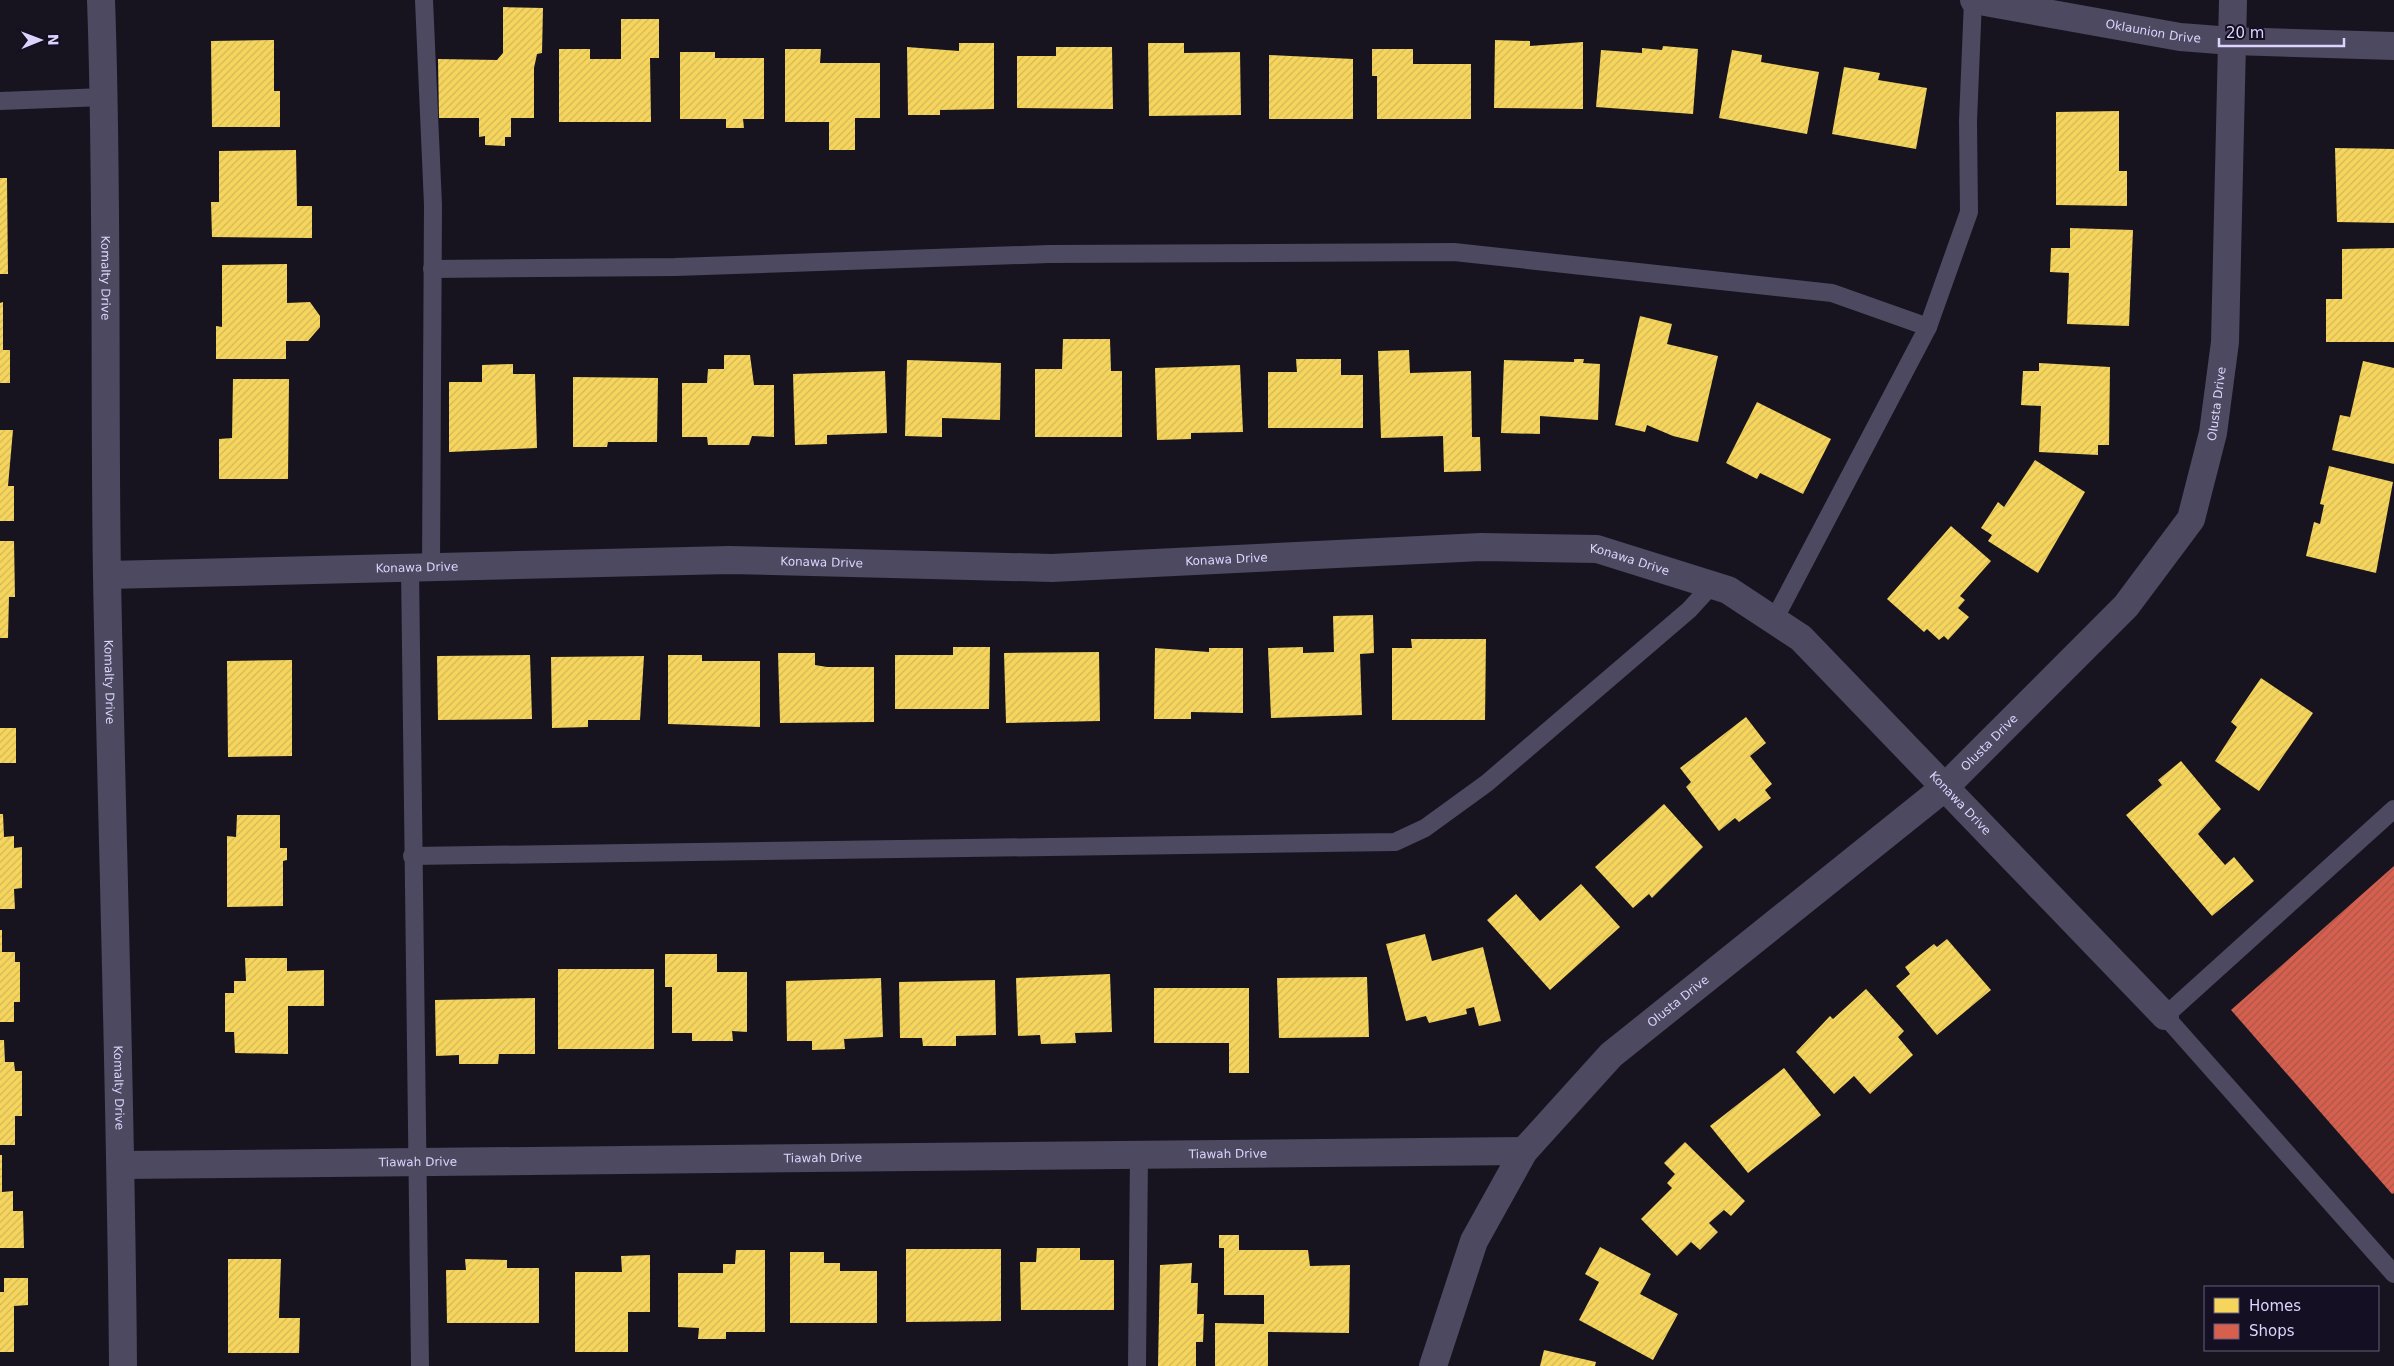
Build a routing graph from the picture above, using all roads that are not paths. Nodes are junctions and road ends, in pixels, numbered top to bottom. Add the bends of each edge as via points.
1 (101, 0) edge
2 (424, 0) edge
3 (1974, 0) edge
4 (2233, 0) edge
5 (2232, 41) junction
6 (2394, 46) edge
7 (104, 97) junction
8 (0, 101) edge
9 (432, 269) junction
10 (1928, 327) junction
11 (420, 568) junction
12 (107, 575) junction
13 (1712, 585) junction
14 (1774, 620) junction
15 (1944, 788) junction
16 (2394, 809) edge
17 (412, 856) junction
18 (2165, 1016) junction
19 (1524, 1151) junction
20 (1139, 1155) junction
21 (418, 1163) junction
22 (122, 1165) junction
23 (2394, 1274) edge
24 (122, 1366) edge
25 (420, 1366) edge
26 (1137, 1366) edge
27 (1433, 1366) edge

1 - 7 street, Komalty Drive
2 - 9 lane
3 - 5 street, Oklaunion Drive via 2180,37
3 - 10 lane via 1968,121 1969,212
4 - 5 street, Olusta Drive
5 - 6 street, Oklaunion Drive
5 - 15 street, Olusta Drive via 2224,342 2213,433 2191,519 2126,606
7 - 8 lane
7 - 12 street, Komalty Drive
9 - 10 lane via 675,267 1049,254 1454,252 1832,293
9 - 11 lane
10 - 14 lane
11 - 12 street, Konawa Drive
11 - 13 street, Konawa Drive via 729,560 1052,568 1491,547 1597,549
11 - 17 lane
12 - 22 street, Komalty Drive
13 - 14 street, Konawa Drive via 1728,590
13 - 17 lane via 1689,610 1487,783 1425,828 1395,842
14 - 15 street, Konawa Drive via 1801,638
15 - 18 street, Konawa Drive
15 - 19 street, Olusta Drive via 1611,1055
16 - 18 lane
17 - 21 lane
18 - 23 lane
19 - 20 street, Tiawah Drive
19 - 27 street, Olusta Drive via 1474,1241
20 - 21 street, Tiawah Drive
20 - 26 lane
21 - 22 street, Tiawah Drive
21 - 25 lane
22 - 24 street, Komalty Drive

